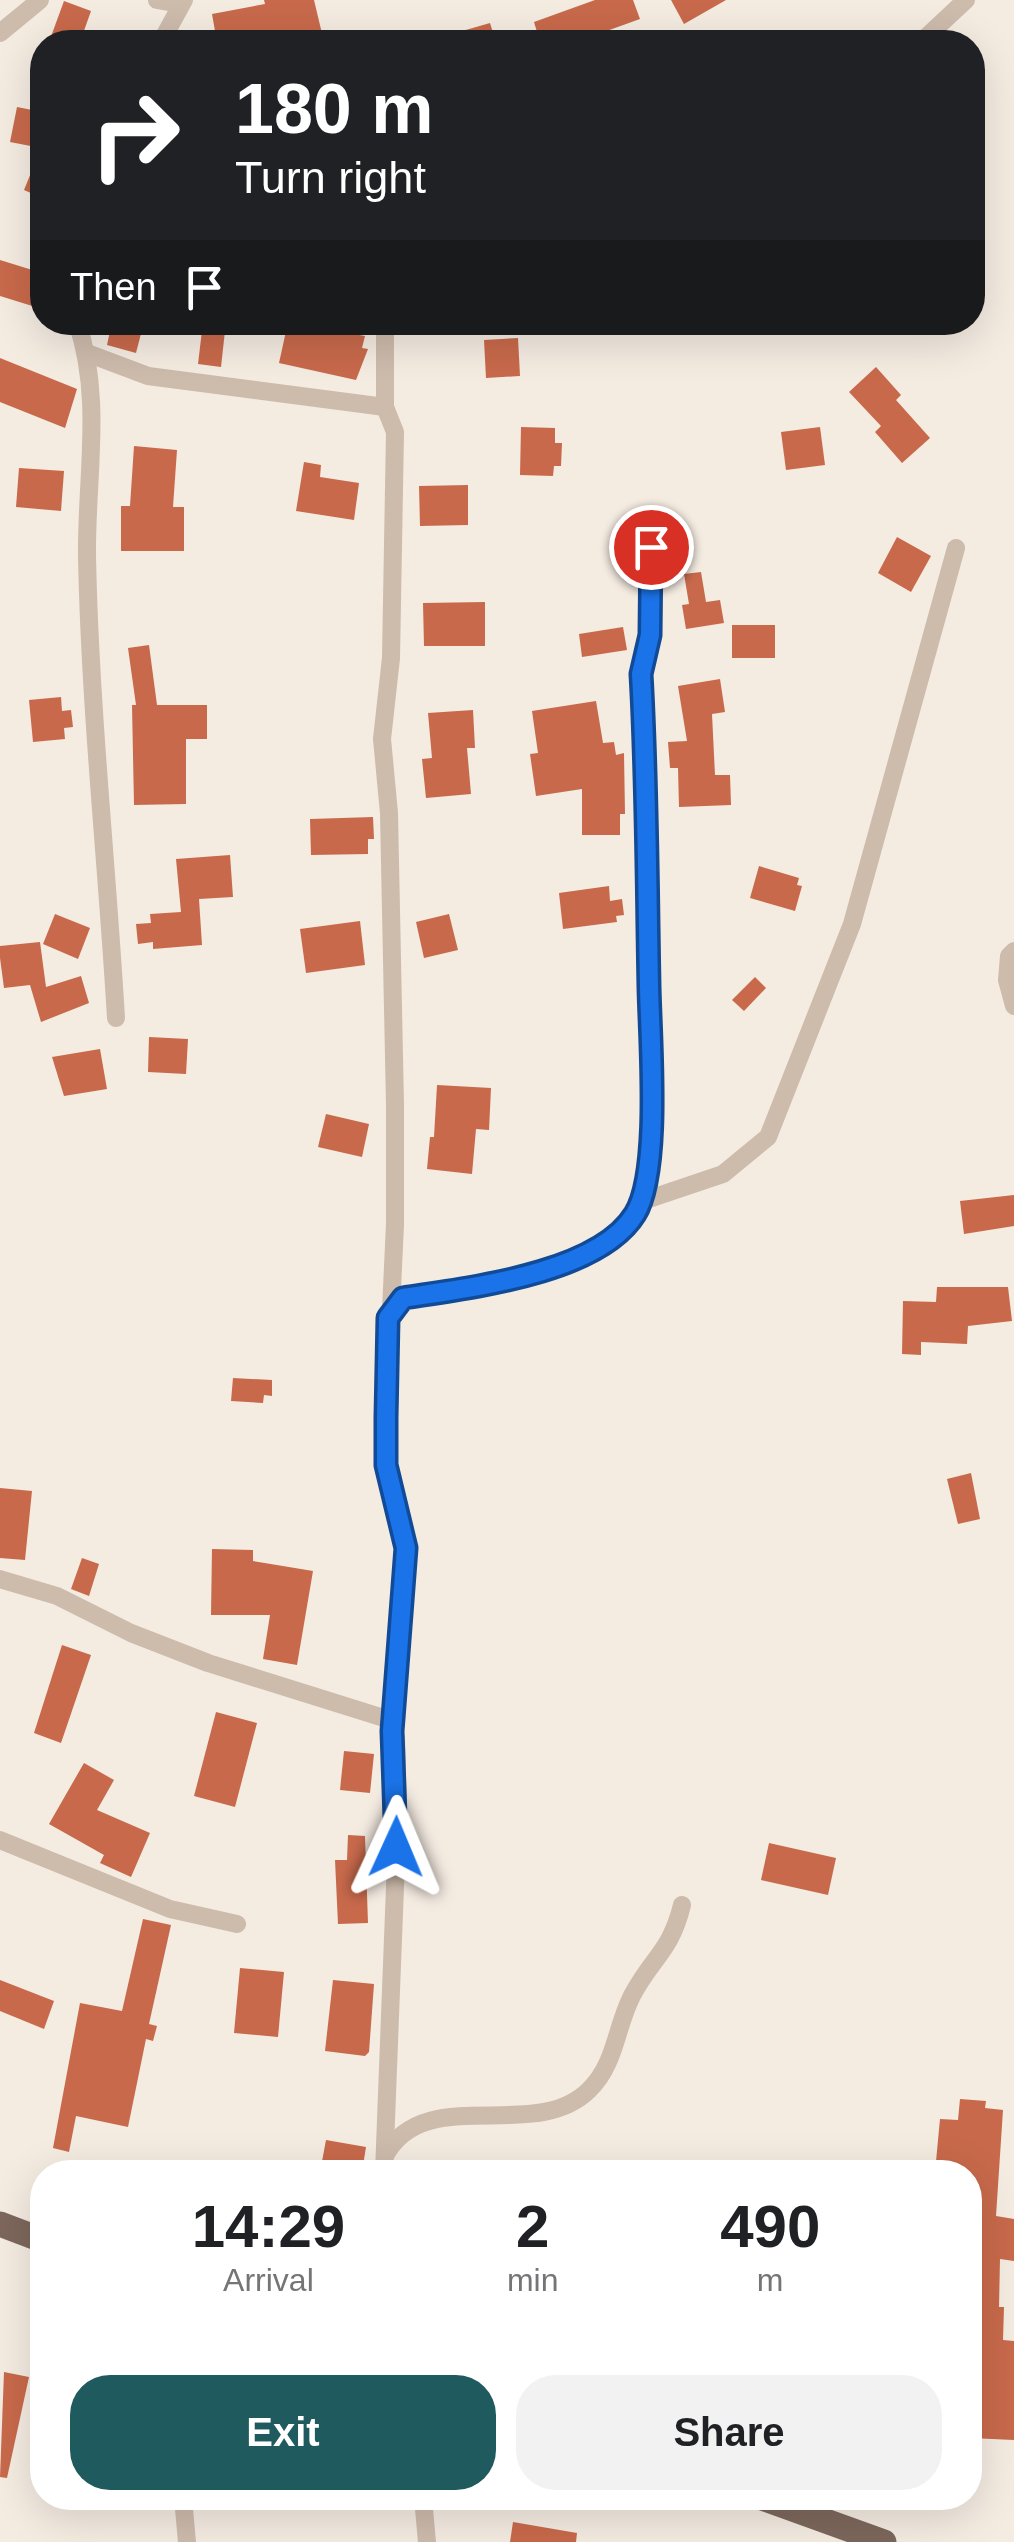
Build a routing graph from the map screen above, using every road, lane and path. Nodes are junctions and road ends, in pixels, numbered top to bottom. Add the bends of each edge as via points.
1 (40, 0) edge
2 (157, 0) edge
3 (966, 0) edge
4 (182, 2) edge
5 (167, 30) edge
6 (934, 30) edge
7 (0, 33) edge
8 (81, 335) edge
9 (385, 335) edge
10 (87, 353) junction
11 (386, 407) junction
12 (651, 547) dead end
13 (956, 548) dead end
14 (1014, 951) edge
15 (1014, 1006) edge
16 (116, 1018) dead end
17 (640, 1202) junction
18 (388, 1318) junction
19 (0, 1578) edge
20 (392, 1731) junction
21 (0, 1840) edge
22 (682, 1906) dead end
23 (237, 1924) dead end
24 (385, 2160) edge
25 (386, 2160) edge
26 (0, 2224) edge
27 (30, 2235) edge
28 (185, 2510) edge
29 (424, 2510) edge
30 (795, 2510) edge
31 (187, 2542) edge
32 (427, 2542) edge
33 (884, 2542) edge

1 - 7 street
2 - 4 street
3 - 6 street
4 - 5 street
8 - 10 street
9 - 11 street
10 - 11 street via 148,376
10 - 16 street via 93,409 87,555
11 - 18 street via 394,432 391,658 382,740 395,1105
12 - 17 street via 650,635 641,674 651,1118
13 - 17 street via 852,924 768,1138 723,1174
14 - 15 street via 1007,980
17 - 18 street via 634,1218 593,1249 530,1276 403,1298
18 - 20 street via 386,1465 406,1548
19 - 20 street via 58,1596 208,1663 376,1712
20 - 24 street via 398,1810
21 - 23 street via 170,1909
22 - 25 street via 674,1940 633,1993 605,2069 589,2091 533,2116 432,2122 392,2142
26 - 27 main road
28 - 31 street
29 - 32 street
30 - 33 main road

